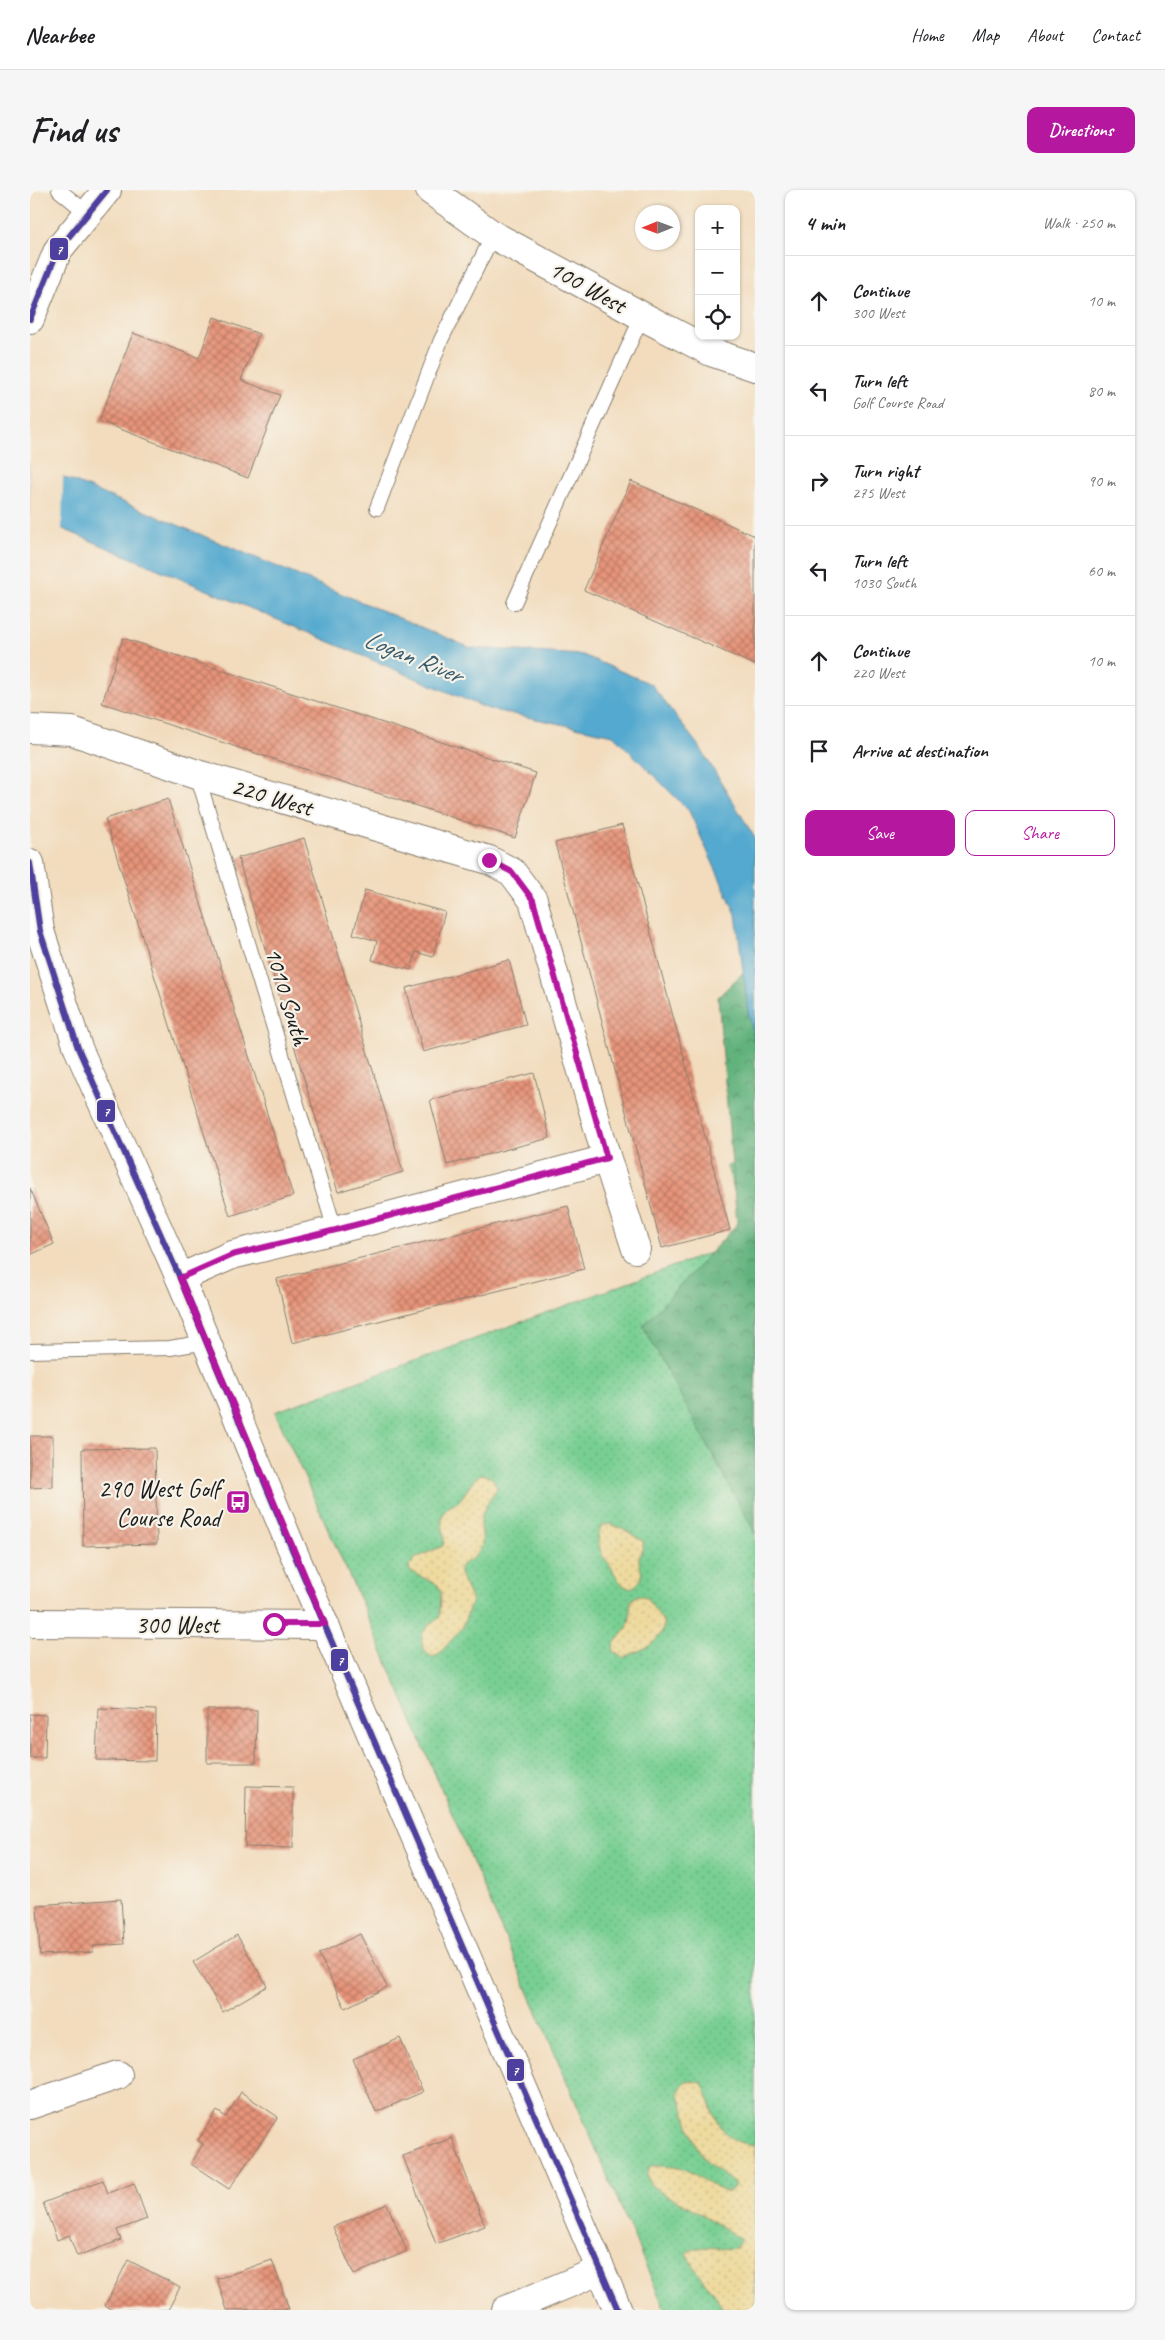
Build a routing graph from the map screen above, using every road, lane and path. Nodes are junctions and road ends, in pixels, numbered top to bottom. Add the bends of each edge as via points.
1 (60, 190) edge
2 (107, 190) edge
3 (430, 190) edge
4 (87, 213) junction
5 (493, 235) junction
6 (642, 316) junction
7 (30, 319) edge
8 (755, 367) edge
9 (378, 508) dead end
10 (514, 603) dead end
11 (30, 729) edge
12 (197, 774) junction
13 (30, 863) edge
14 (607, 1158) junction
15 (336, 1230) junction
16 (636, 1249) dead end
17 (180, 1278) junction
18 (206, 1342) junction
19 (30, 1350) edge
20 (30, 1623) edge
21 (325, 1624) junction
22 (118, 2075) dead end
23 (30, 2105) edge
24 (601, 2270) junction
25 (506, 2310) edge
26 (618, 2310) edge

1 - 4 lane
2 - 4 street
3 - 5 street, 100 West
4 - 7 street via 58,250
5 - 6 street, 100 West
5 - 9 lane via 441,340
6 - 8 street, 100 West via 711,352
6 - 10 lane
11 - 12 street, 220 West via 72,731
12 - 14 street, 220 West via 489,860 512,872 533,900
12 - 15 lane, 1010 South
13 - 17 street via 40,931 78,1048
14 - 15 street
14 - 16 street
15 - 17 street via 232,1255
17 - 18 street
18 - 19 lane via 170,1348
18 - 21 street
20 - 21 street, 300 West
21 - 24 street
22 - 23 street
24 - 25 street
24 - 26 street

